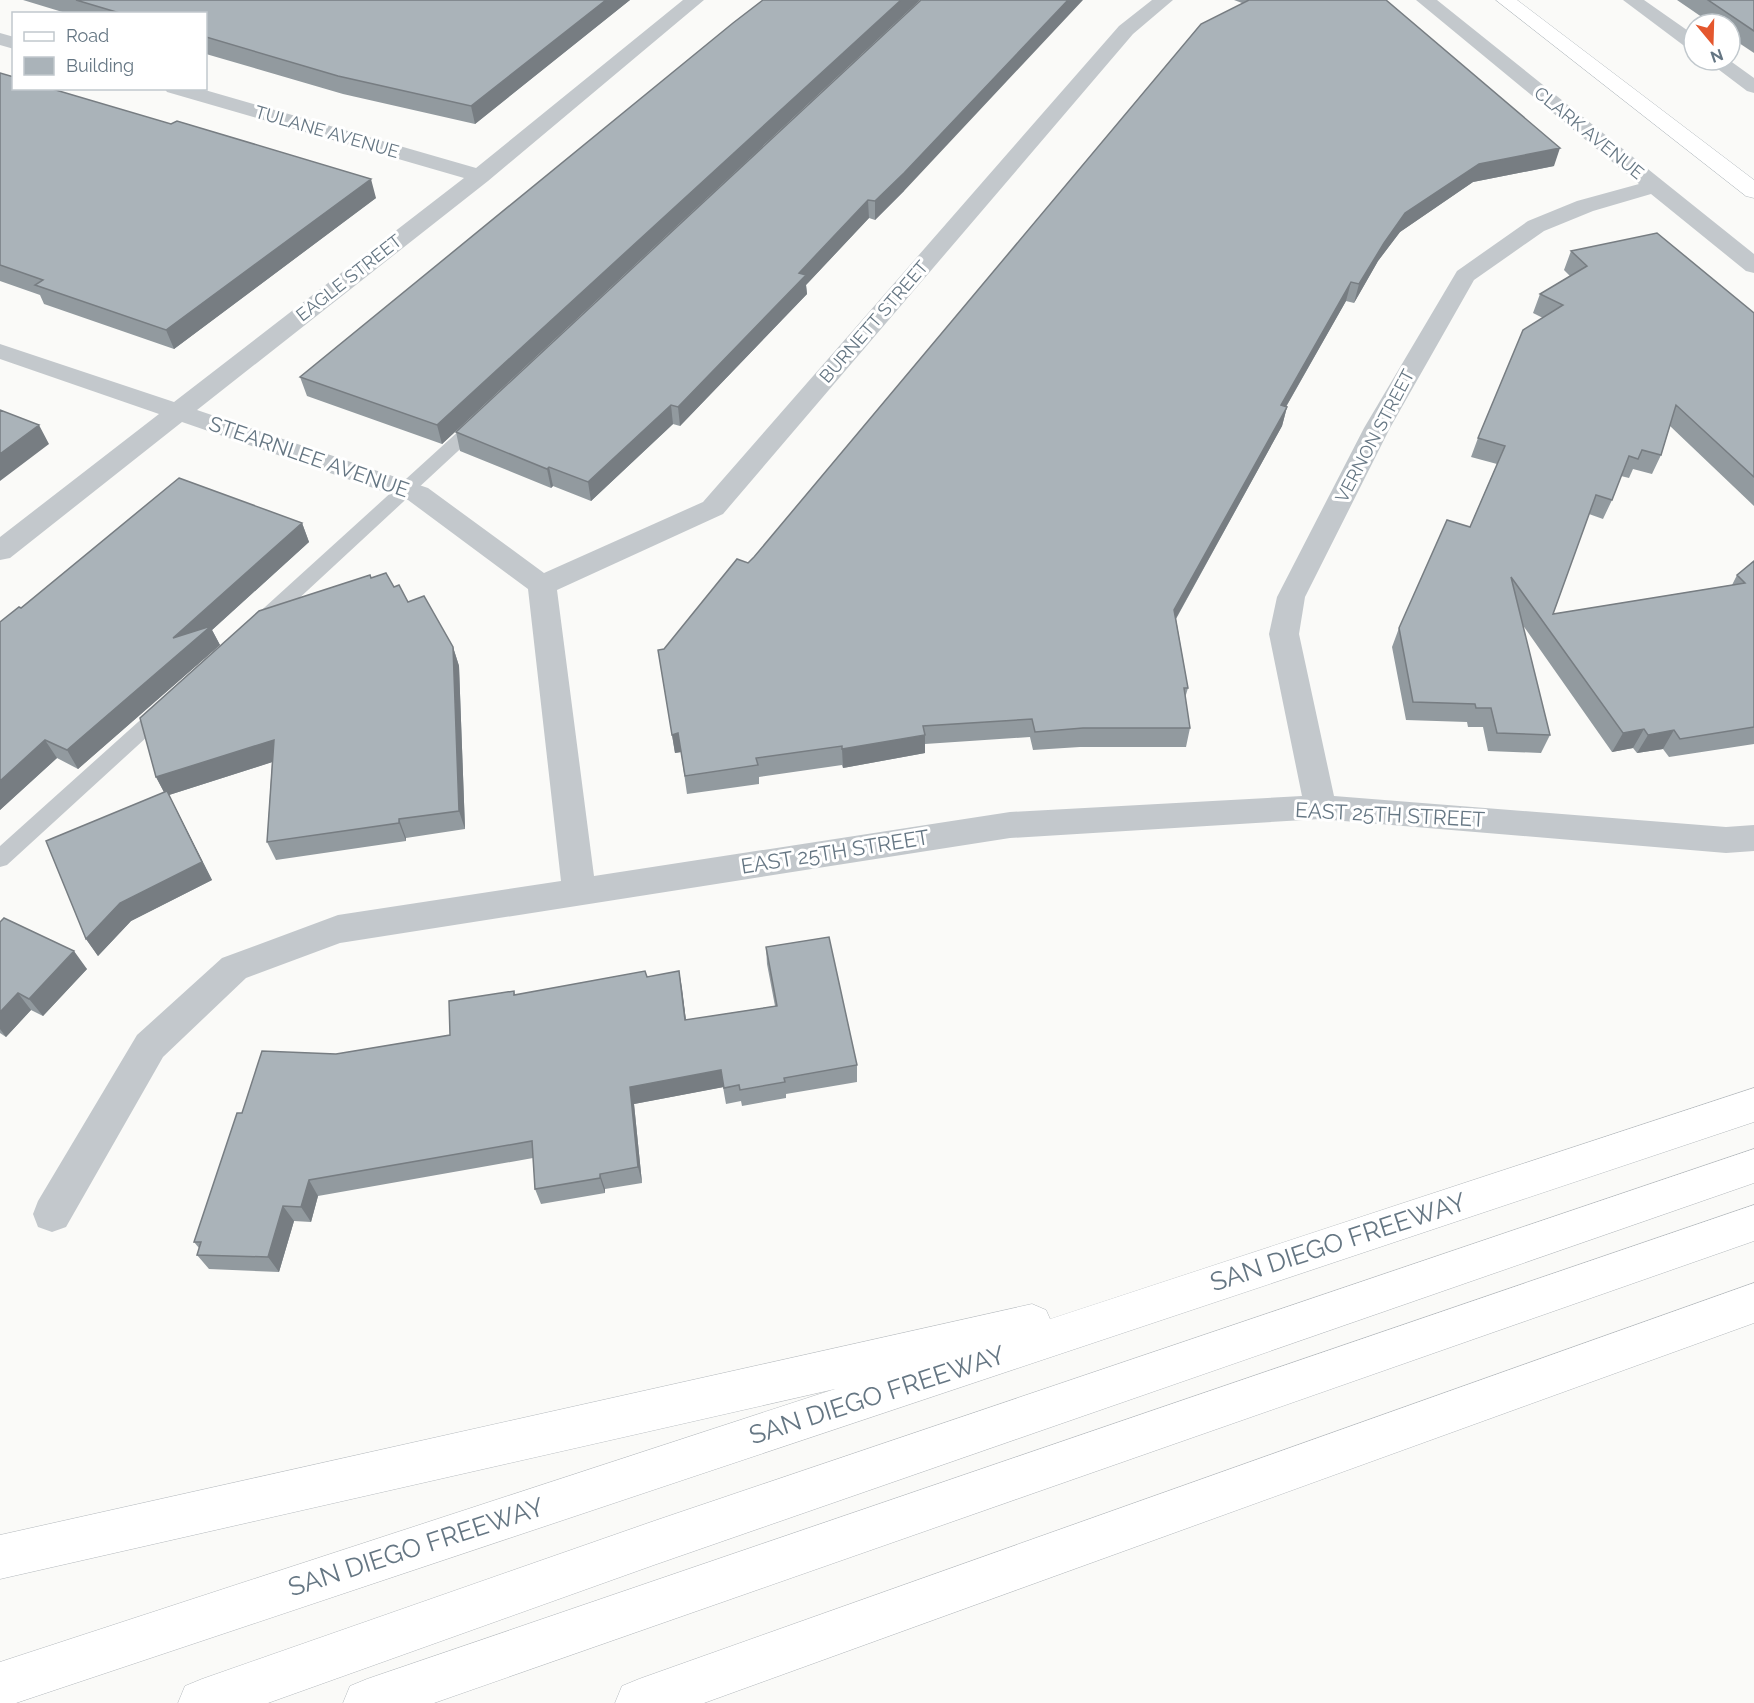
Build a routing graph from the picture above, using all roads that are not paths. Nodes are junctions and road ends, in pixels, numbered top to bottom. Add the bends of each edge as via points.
1 (695, 0) edge
2 (1164, 0) edge
3 (1425, 0) edge
4 (1505, 0) edge
5 (1632, 0) edge
6 (1682, 35) edge
7 (1733, 72) edge
8 (1754, 87) edge
9 (181, 90) edge
10 (480, 176) junction
11 (1655, 186) junction
12 (1754, 191) edge
13 (1754, 266) edge
14 (0, 351) edge
15 (494, 408) edge
16 (178, 413) junction
17 (406, 490) junction
18 (0, 551) edge
19 (542, 585) junction
20 (247, 634) edge
21 (177, 699) edge
22 (1320, 807) junction
23 (1754, 838) edge
24 (0, 859) edge
25 (579, 892) junction
26 (1754, 1105) edge
27 (1754, 1166) edge
28 (52, 1214) dead end
29 (1754, 1223) edge
30 (1221, 1281) junction
31 (1754, 1303) edge
32 (0, 1557) edge
33 (0, 1685) edge
34 (202, 1703) edge
35 (367, 1703) edge
36 (639, 1703) edge

1 - 10 street, EAGLE STREET
2 - 19 street, BURNETT STREET via 1126,30 713,508
3 - 11 street, CLARK AVENUE
4 - 12 main road
5 - 6 street
7 - 8 street
9 - 10 street, TULANE AVENUE
10 - 16 street, EAGLE STREET
11 - 13 street, CLARK AVENUE
11 - 22 street, VERNON STREET via 1536,226 1465,276 1377,428 1291,597 1284,634
14 - 16 street, STEARNLEE AVENUE
15 - 17 lane
16 - 17 street, STEARNLEE AVENUE
16 - 18 street, EAGLE STREET
17 - 19 street, STEARNLEE AVENUE via 418,494
17 - 20 lane
19 - 25 street
21 - 24 lane
22 - 23 street, EAST 25TH STREET via 1726,840
22 - 25 street, EAST 25TH STREET via 1010,825
25 - 28 street, EAST 25TH STREET via 339,929 234,969 150,1046
26 - 30 main road, SAN DIEGO FREEWAY
27 - 34 main road via 665,1539
29 - 35 main road
30 - 32 main road
30 - 33 main road, SAN DIEGO FREEWAY
31 - 36 main road

